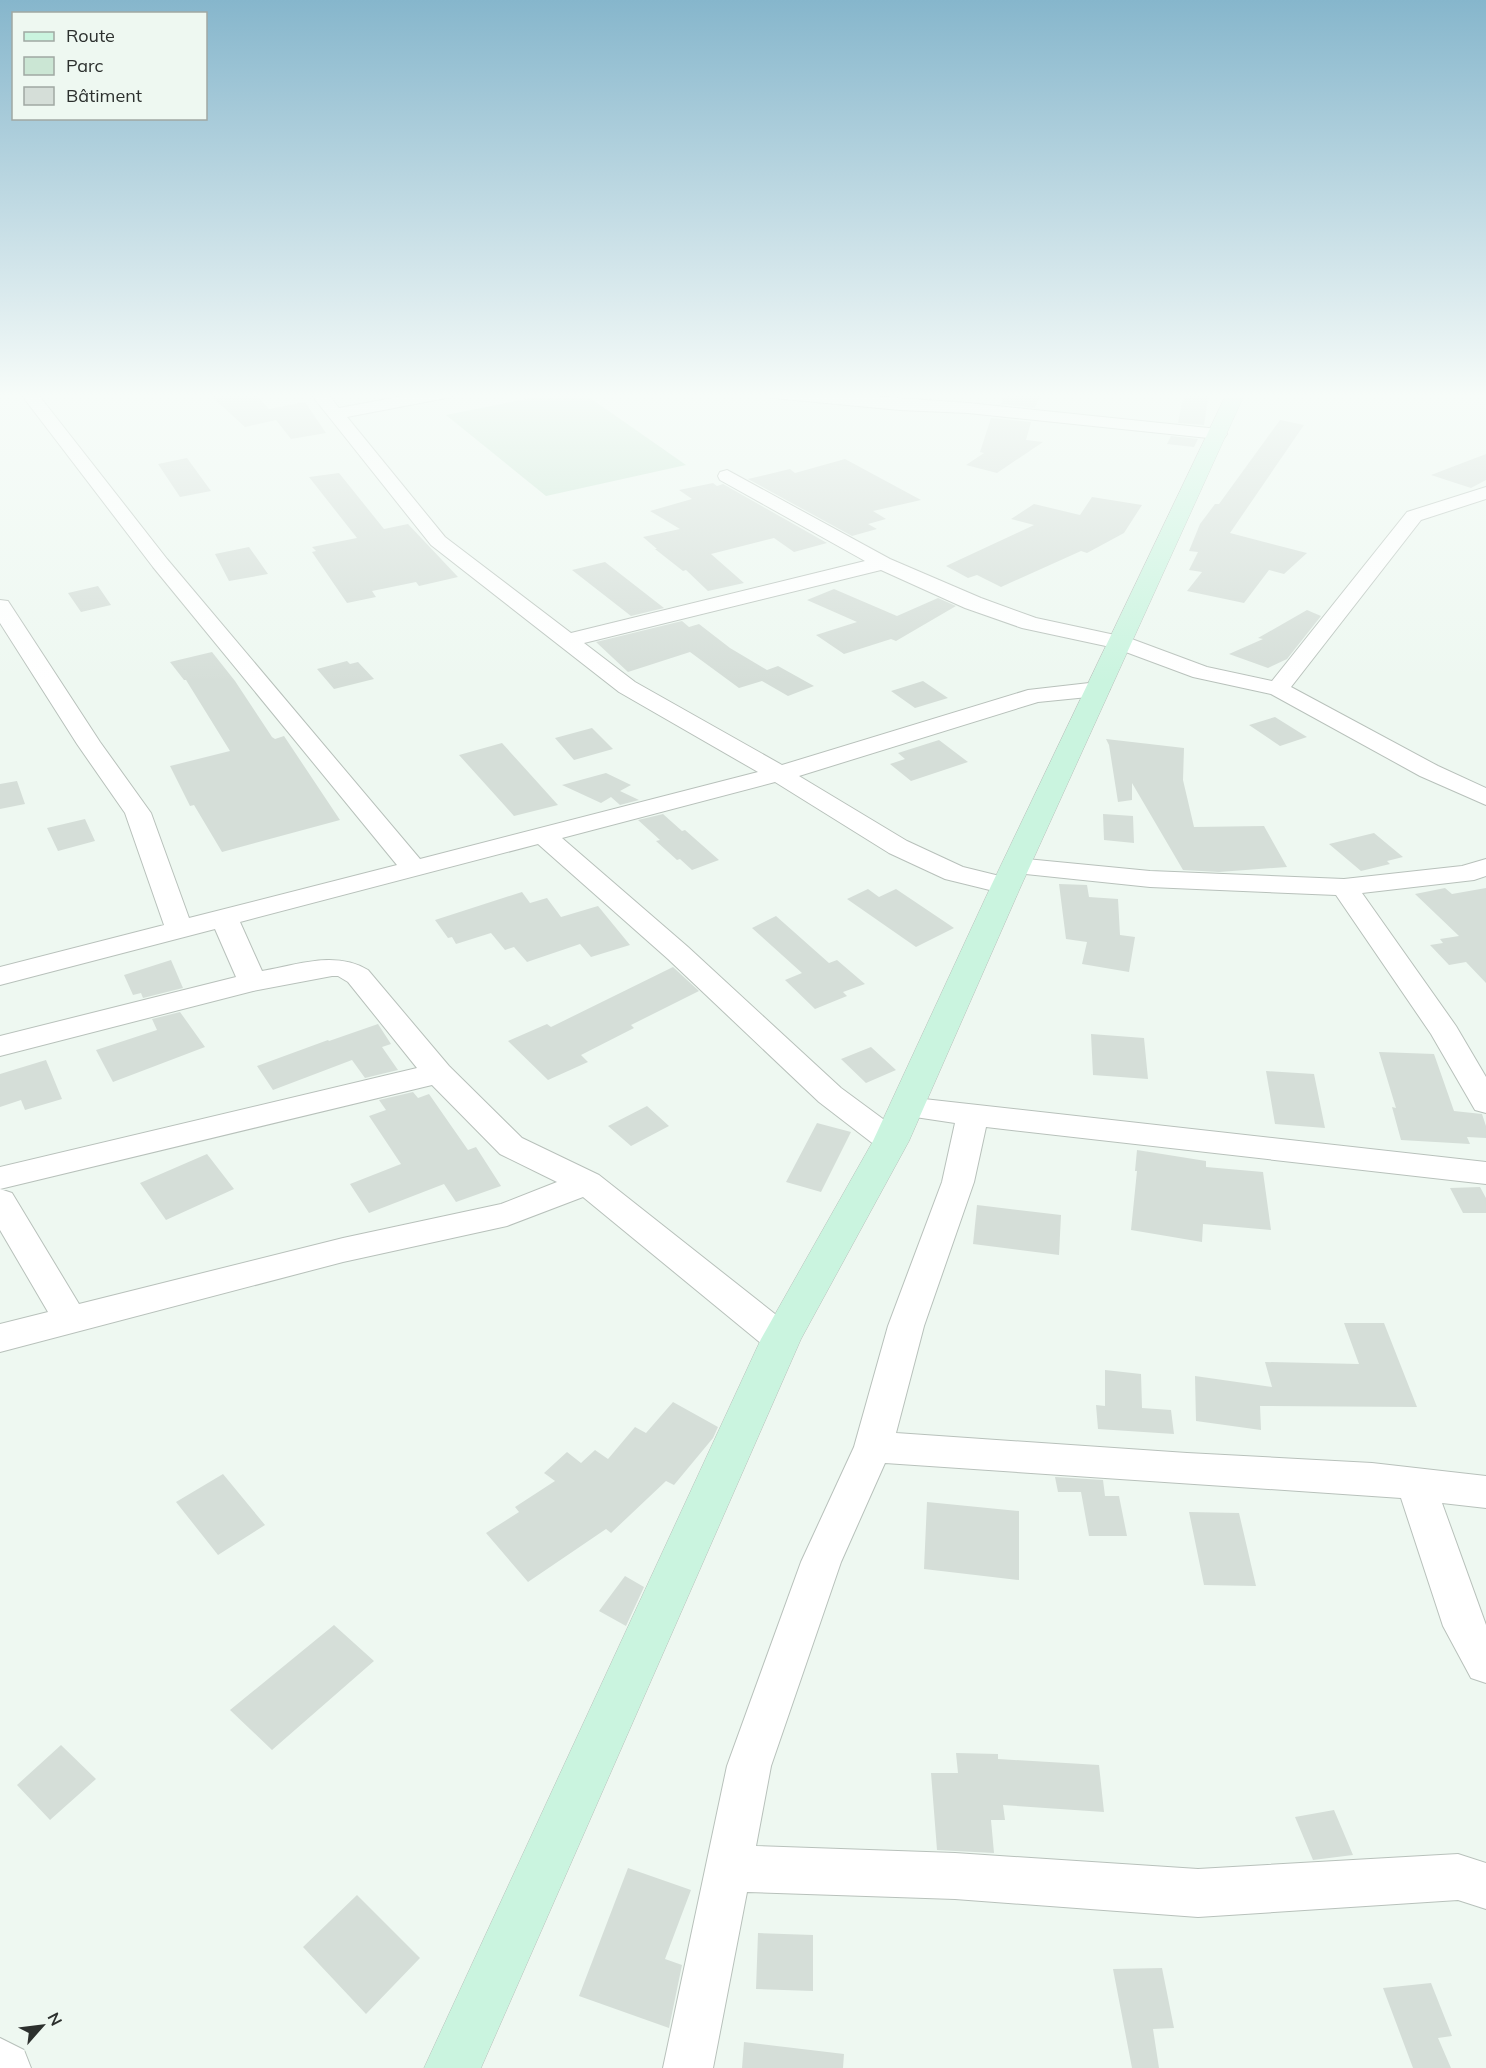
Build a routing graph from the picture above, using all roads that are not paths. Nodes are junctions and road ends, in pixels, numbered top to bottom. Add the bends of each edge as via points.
1 (102, 490) edge
2 (397, 490) edge
3 (751, 490) edge
4 (1192, 490) edge
5 (1486, 493) edge
6 (884, 563) junction
7 (0, 606) edge
8 (565, 640) junction
9 (1121, 643) junction
10 (1098, 689) junction
11 (1278, 689) junction
12 (778, 774) junction
13 (1486, 797) edge
14 (542, 834) junction
15 (1486, 867) edge
16 (414, 869) junction
17 (1011, 876) junction
18 (1344, 887) junction
19 (224, 917) junction
20 (179, 929) junction
21 (0, 976) edge
22 (252, 982) junction
23 (0, 1046) edge
24 (438, 1073) junction
25 (1486, 1103) edge
26 (906, 1107) junction
27 (973, 1114) junction
28 (891, 1141) junction
29 (1486, 1173) edge
30 (0, 1178) edge
31 (587, 1183) junction
32 (0, 1202) edge
33 (70, 1319) junction
34 (0, 1338) edge
35 (781, 1340) junction
36 (873, 1448) junction
37 (1416, 1484) junction
38 (1486, 1492) edge
39 (1486, 1664) edge
40 (729, 1868) junction
41 (1486, 1886) edge
42 (0, 2063) edge
43 (6, 2068) edge
44 (452, 2068) edge
45 (688, 2068) edge

1 - 16 street
2 - 8 street via 438,541
3 - 6 street
4 - 9 main road
5 - 11 street via 1414,516
6 - 8 street
6 - 9 street via 973,603 1030,623
7 - 20 street via 138,813
8 - 12 street via 627,687
9 - 10 main road
9 - 11 street via 1202,672
10 - 12 street via 1036,694
10 - 17 main road
11 - 13 street via 1429,771
12 - 14 street
12 - 17 street via 898,847 954,873
14 - 16 street
14 - 28 street via 678,953 830,1095
15 - 18 street via 1465,874
16 - 19 street
17 - 18 street
17 - 26 main road
18 - 25 street via 1445,1034
19 - 20 street
19 - 22 street
20 - 21 street
22 - 23 street
22 - 24 street via 314,969 345,968 358,976
24 - 30 street
24 - 31 street via 511,1146
26 - 27 street
26 - 28 main road
27 - 29 street
27 - 36 street via 958,1182 906,1326
28 - 35 main road
31 - 33 street via 507,1214 343,1250
31 - 35 street
32 - 33 street
33 - 34 street
35 - 44 main road
36 - 37 street
36 - 40 street via 821,1562 749,1766
37 - 38 street
37 - 39 street via 1464,1626
40 - 41 street via 955,1876 1198,1893 1458,1877
40 - 45 street
42 - 43 street

